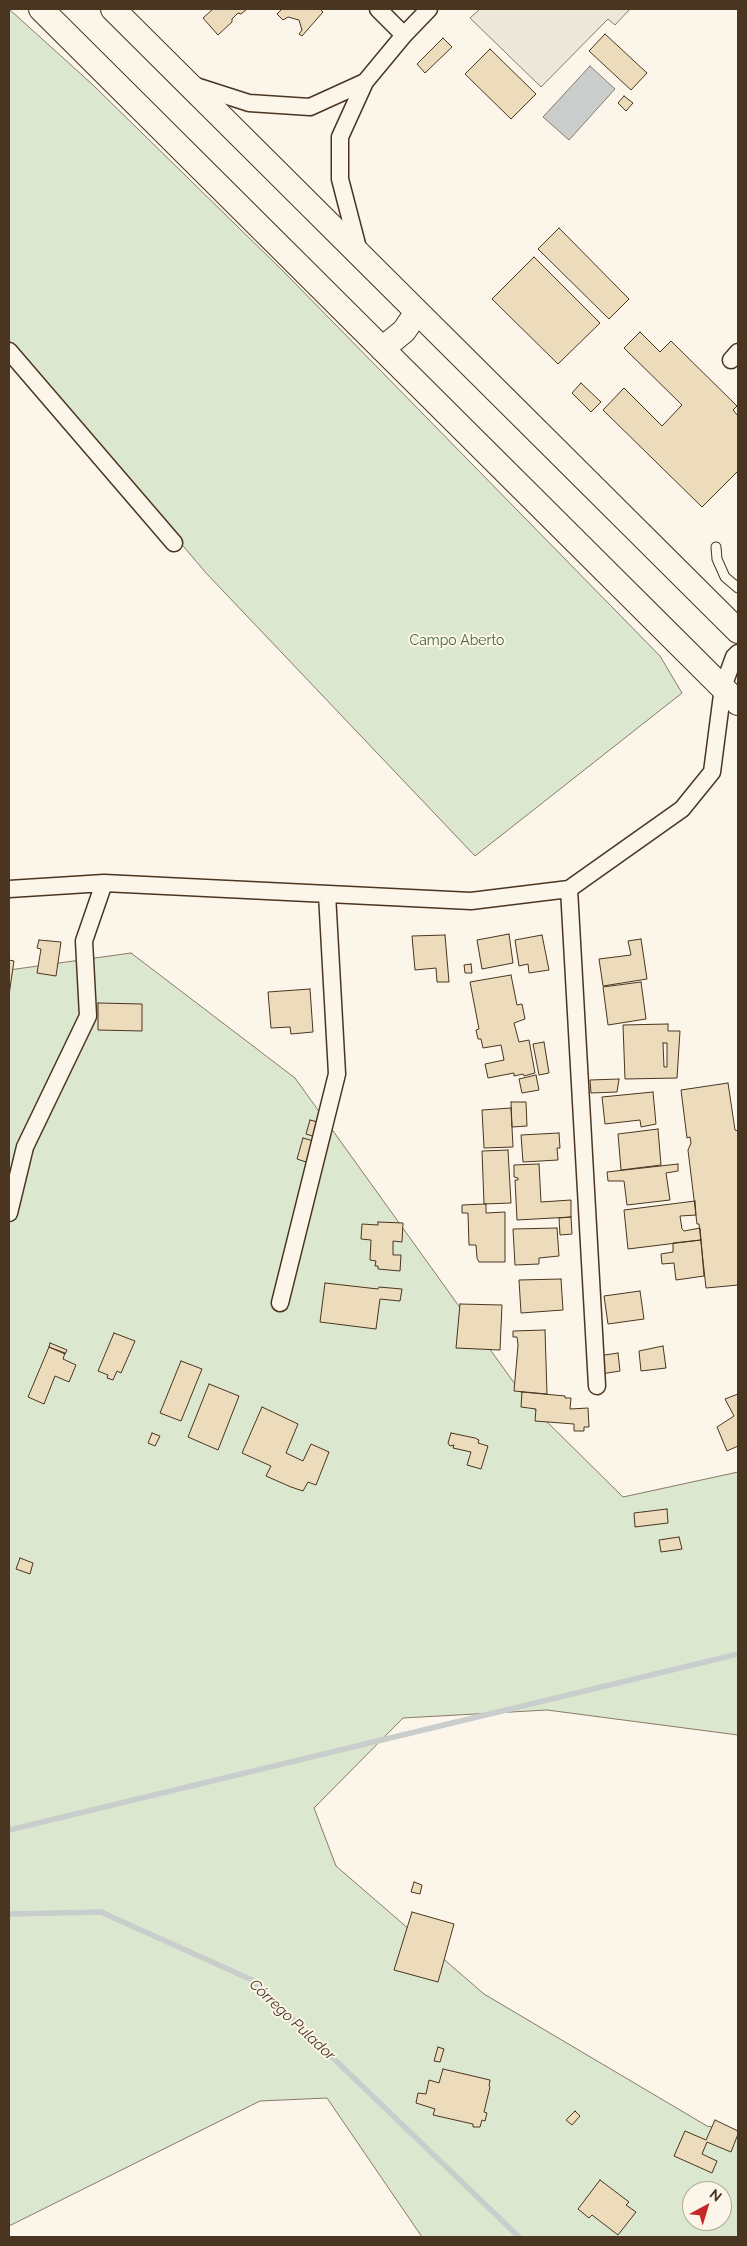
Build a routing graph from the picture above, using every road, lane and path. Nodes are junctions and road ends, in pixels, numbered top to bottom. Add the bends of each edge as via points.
1 (41, 9) edge
2 (114, 9) edge
3 (378, 9) edge
4 (429, 9) edge
5 (404, 35) junction
6 (365, 82) junction
7 (188, 84) junction
8 (360, 254) junction
9 (418, 312) junction
10 (382, 349) junction
11 (9, 351) edge
12 (174, 543) dead end
13 (716, 547) dead end
14 (738, 588) edge
15 (738, 631) edge
16 (738, 653) edge
17 (731, 695) edge
18 (104, 883) junction
19 (9, 889) edge
20 (569, 890) junction
21 (327, 894) junction
22 (9, 1213) edge
23 (280, 1303) dead end
24 (597, 1386) dead end

1 - 10 street
2 - 7 street
3 - 5 street
4 - 5 street
5 - 6 street
6 - 7 street via 310,106 249,103
6 - 8 street via 340,137 340,179
7 - 8 street
8 - 9 street
9 - 10 street via 404,331
9 - 15 street
10 - 17 street
11 - 12 street
13 - 14 lane via 725,577
16 - 17 street via 734,657
17 - 20 street via 712,772 682,809
18 - 19 street
18 - 21 street
18 - 22 street via 84,942 88,1016 25,1147
20 - 21 street via 471,900
20 - 24 street
21 - 23 street via 337,1074

